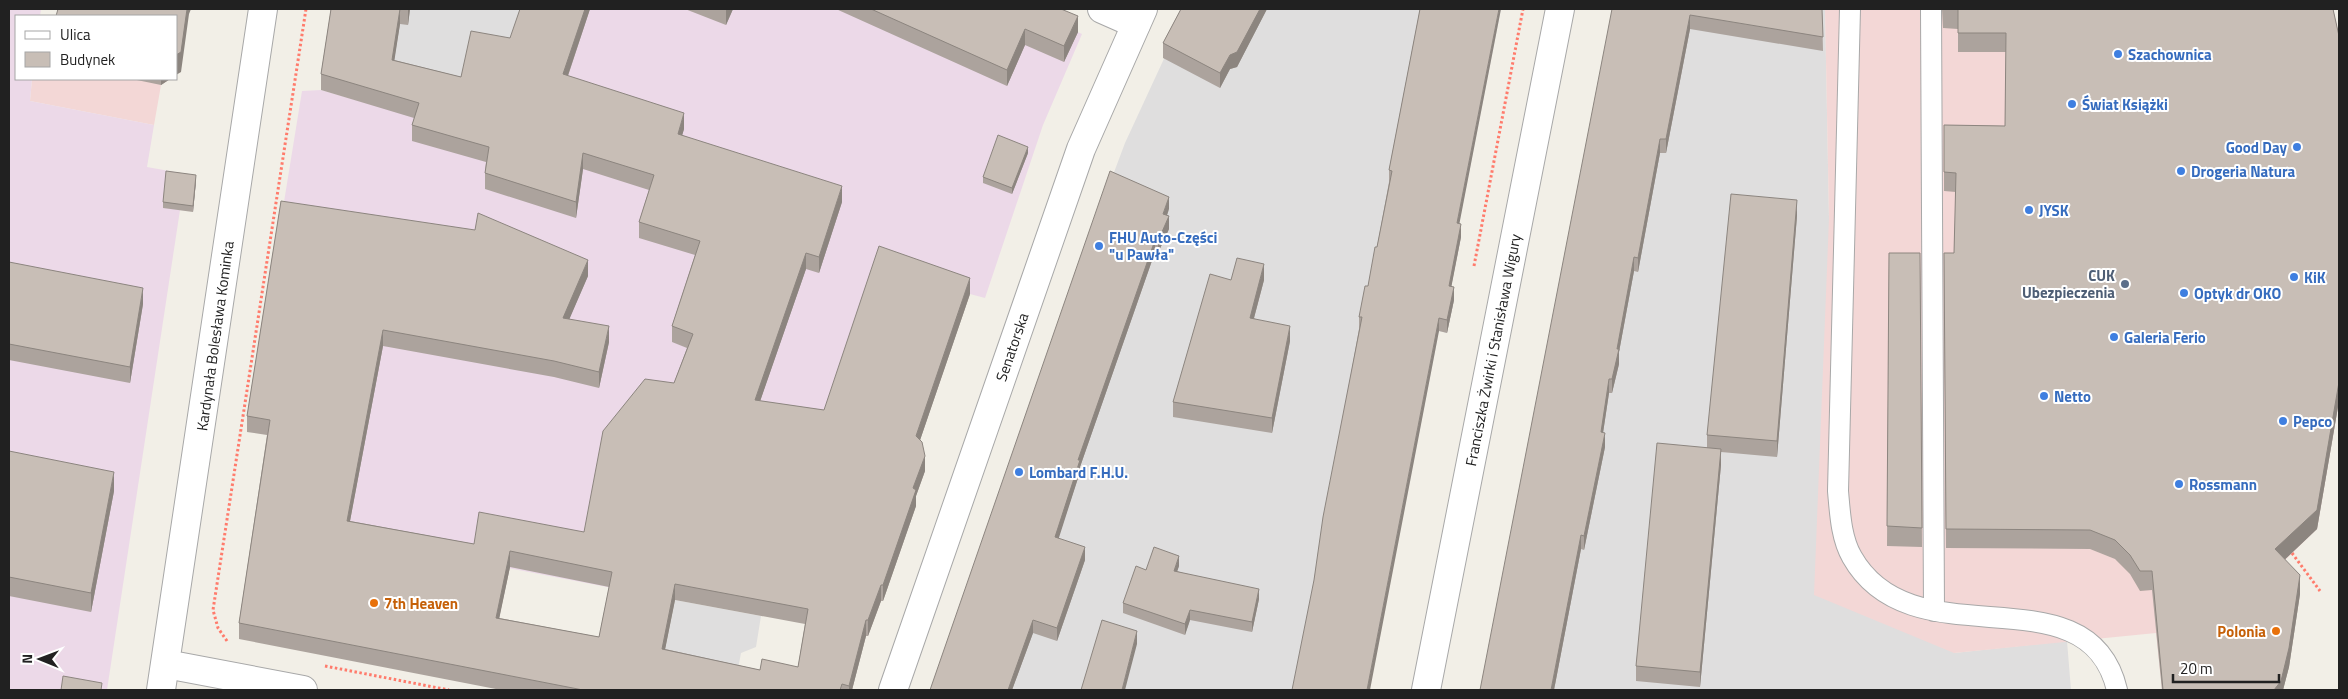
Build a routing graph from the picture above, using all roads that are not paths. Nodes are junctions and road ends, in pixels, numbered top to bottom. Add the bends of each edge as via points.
1 (263, 9) edge
2 (1102, 9) edge
3 (1560, 9) edge
4 (1850, 9) edge
5 (1931, 9) edge
6 (1139, 16) edge
7 (1934, 611) junction
8 (166, 664) junction
9 (161, 690) edge
10 (303, 690) edge
11 (893, 690) edge
12 (1426, 690) edge
13 (2117, 690) edge

1 - 8 street, Kardynała Bolesława Kominka
2 - 6 street
3 - 12 street, Franciszka Żwirki i Stanisława Wigury
4 - 7 lane via 1838,491 1841,524 1851,556 1867,580 1887,594
5 - 7 lane
6 - 11 street, Senatorska via 1081,149
7 - 13 lane via 2040,622 2076,632 2102,655 2113,674
8 - 9 street, Kardynała Bolesława Kominka
8 - 10 street

